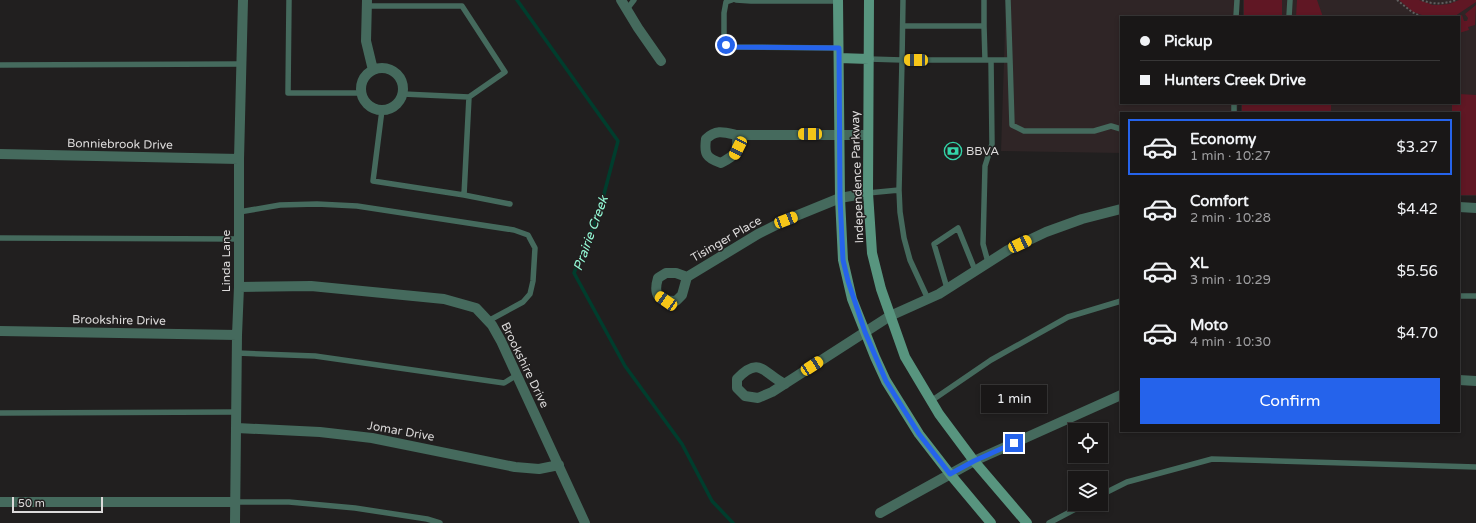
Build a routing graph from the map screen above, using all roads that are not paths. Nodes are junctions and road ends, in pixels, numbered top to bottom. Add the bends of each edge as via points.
1 (243, 0) edge
2 (289, 0) edge
3 (621, 0) edge
4 (634, 0) edge
5 (732, 0) edge
6 (736, 0) edge
7 (838, 0) edge
8 (869, 0) edge
9 (903, 0) edge
10 (984, 0) edge
11 (1008, 0) edge
12 (1237, 0) edge
13 (1290, 0) edge
14 (367, 3) edge
15 (627, 9) junction
16 (1236, 16) edge
17 (1289, 16) edge
18 (903, 26) junction
19 (984, 26) junction
20 (839, 48) junction
21 (839, 58) junction
22 (869, 59) junction
23 (902, 60) junction
24 (988, 60) junction
25 (1010, 60) junction
26 (661, 61) dead end
27 (241, 64) junction
28 (0, 65) edge
29 (373, 70) junction
30 (361, 93) junction
31 (403, 94) junction
32 (469, 97) junction
33 (382, 110) junction
34 (1120, 128) edge
35 (840, 134) junction
36 (737, 135) dead end
37 (868, 135) junction
38 (0, 154) edge
39 (239, 159) junction
40 (899, 190) junction
41 (868, 193) junction
42 (464, 195) junction
43 (840, 198) junction
44 (510, 204) dead end
45 (1460, 207) edge
46 (1476, 208) edge
47 (1120, 209) edge
48 (239, 212) junction
49 (0, 238) edge
50 (239, 239) junction
51 (988, 262) junction
52 (974, 270) junction
53 (688, 277) dead end
54 (239, 287) junction
55 (947, 288) junction
56 (1460, 296) edge
57 (1476, 296) edge
58 (928, 299) junction
59 (1120, 302) edge
60 (890, 316) junction
61 (488, 321) junction
62 (0, 331) edge
63 (865, 332) junction
64 (237, 335) junction
65 (237, 353) junction
66 (517, 375) junction
67 (1460, 380) edge
68 (1476, 381) edge
69 (785, 384) dead end
70 (1120, 395) edge
71 (931, 401) junction
72 (237, 412) junction
73 (0, 414) edge
74 (237, 428) junction
75 (974, 461) junction
76 (559, 465) junction
77 (1476, 467) edge
78 (950, 474) junction
79 (1108, 491) edge
80 (0, 502) edge
81 (235, 502) junction
82 (1072, 511) edge
83 (880, 513) dead end
84 (235, 523) edge
85 (440, 523) edge
86 (585, 523) edge
87 (991, 523) edge
88 (1027, 523) edge
89 (1049, 523) edge

1 - 27 street, Linda Lane
2 - 30 lane via 288,93
3 - 15 street
4 - 15 lane
5 - 20 lane via 726,2 724,13 726,45
6 - 7 lane
7 - 20 main road, Independence Parkway
8 - 22 main road, Independence Parkway
9 - 18 lane
10 - 19 lane
11 - 25 lane
12 - 16 lane
13 - 17 lane
14 - 29 street via 366,41
14 - 32 lane via 462,6 505,72
15 - 26 street
18 - 19 lane
18 - 23 lane
19 - 24 lane
20 - 21 main road, Independence Parkway
21 - 22 main road
21 - 35 main road, Independence Parkway
22 - 23 lane
22 - 37 main road, Independence Parkway
23 - 24 lane
23 - 40 lane
24 - 25 lane
24 - 51 lane via 992,144 985,166 983,244
25 - 34 lane via 1012,125 1024,131 1094,131 1111,126
27 - 28 lane
27 - 39 street, Linda Lane
29 - 30 street via 363,80
29 - 31 street via 386,68 398,75
30 - 33 street via 368,105
31 - 32 lane
31 - 33 street via 395,106
32 - 42 lane
33 - 42 lane via 373,181
35 - 36 street
35 - 37 street
35 - 43 main road, Independence Parkway
37 - 41 main road, Independence Parkway
38 - 39 street, Bonniebrook Drive
39 - 48 street, Linda Lane
40 - 41 lane
40 - 58 lane via 904,238 910,260
41 - 43 street, Tisinger Place
41 - 60 main road, Independence Parkway via 872,253
42 - 44 lane
43 - 53 street, Tisinger Place via 758,234
43 - 63 main road, Independence Parkway via 843,260 852,299
45 - 46 street
47 - 51 street via 1046,232
48 - 50 street, Linda Lane
48 - 61 lane via 280,205 357,206 514,230 528,235 535,248 530,294 523,302
49 - 50 lane
50 - 54 street, Linda Lane
51 - 52 street
52 - 55 street
52 - 55 lane via 958,228 934,244
54 - 61 street, Brookshire Drive via 311,286 444,300 476,308
54 - 64 street, Linda Lane
55 - 58 street
56 - 57 lane
58 - 60 street
59 - 71 lane via 1068,317 991,360
60 - 63 street
60 - 71 main road, Independence Parkway via 905,357
61 - 66 street, Brookshire Drive
62 - 64 street, Brookshire Drive
63 - 69 street
63 - 78 main road, Independence Parkway via 886,381 919,434
64 - 65 street, Linda Lane
65 - 66 lane via 315,356 504,383
65 - 72 street, Linda Lane
66 - 76 street, Brookshire Drive
67 - 68 street
70 - 75 street
71 - 75 main road, Independence Parkway
72 - 73 lane
72 - 74 street, Linda Lane
74 - 76 street, Jomar Drive via 320,432 372,438 539,469
74 - 81 street, Linda Lane
75 - 78 street
75 - 88 main road, Independence Parkway
76 - 86 street, Brookshire Drive
77 - 79 lane via 1212,459 1126,482
78 - 83 street
78 - 87 main road, Independence Parkway
80 - 81 street
81 - 84 street, Linda Lane
81 - 85 lane via 289,502 355,508
82 - 89 lane

